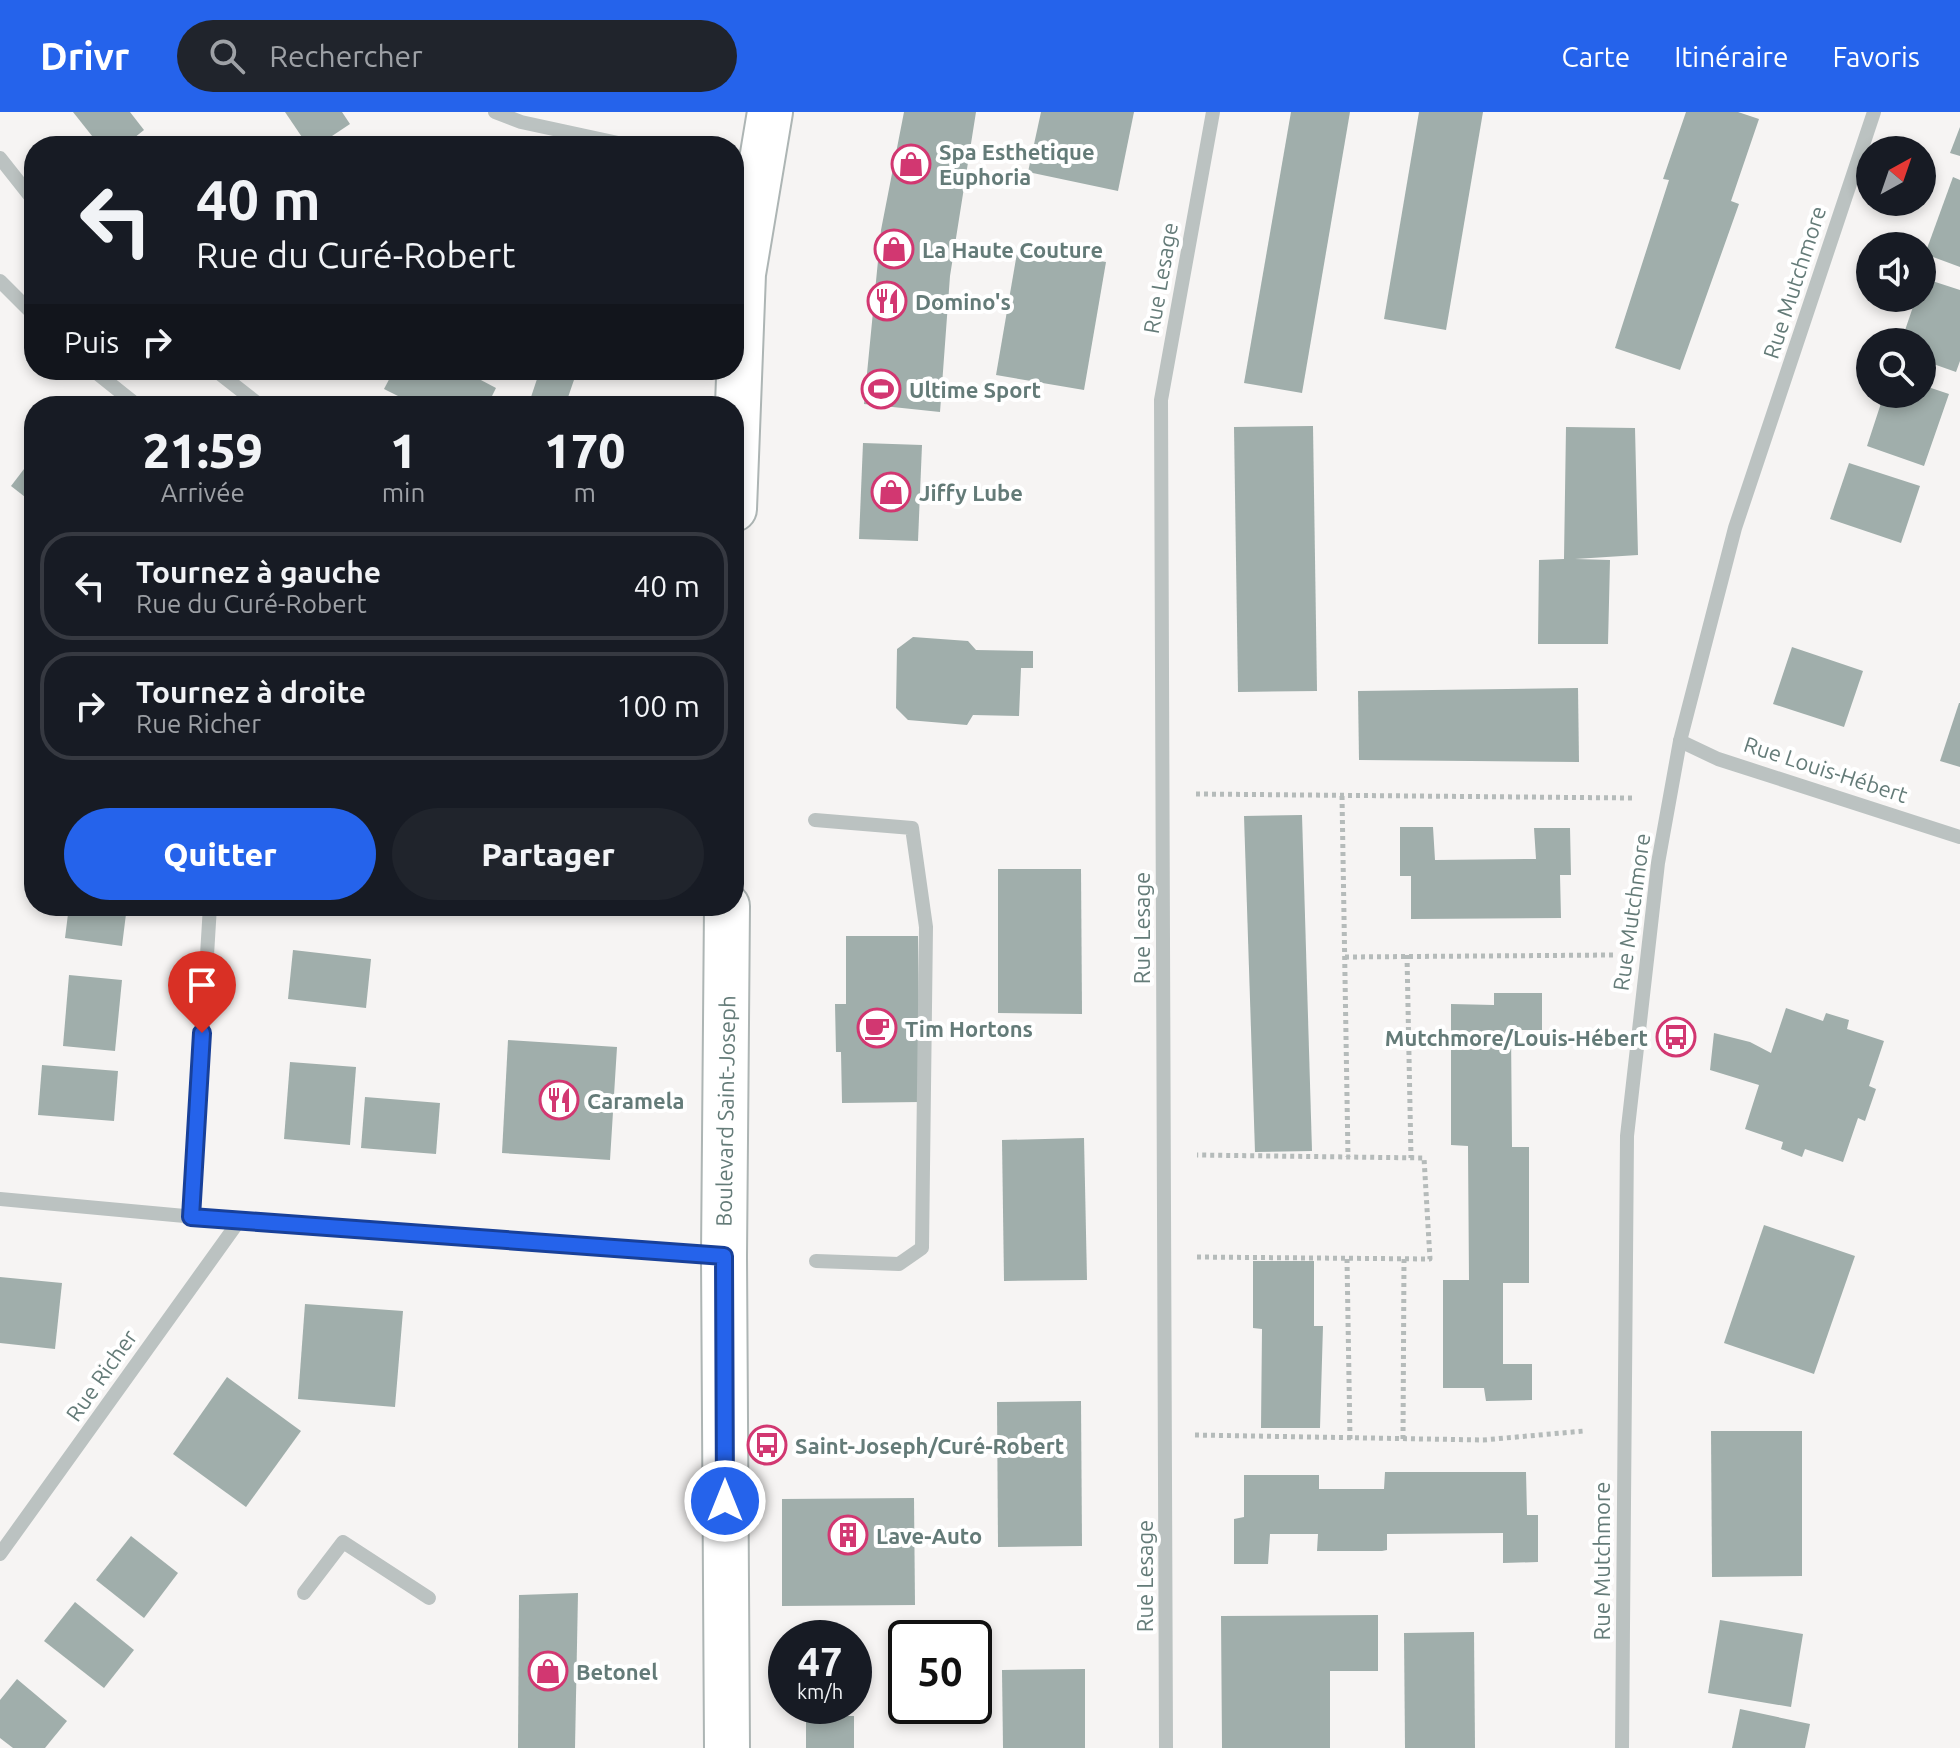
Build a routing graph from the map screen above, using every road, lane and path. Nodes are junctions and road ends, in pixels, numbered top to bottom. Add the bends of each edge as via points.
1 (495, 112) edge
2 (770, 112) edge
3 (1213, 112) edge
4 (1874, 112) edge
5 (586, 136) edge
6 (0, 158) edge
7 (24, 188) edge
8 (744, 263) edge
9 (0, 281) edge
10 (24, 305) edge
11 (106, 380) edge
12 (228, 380) edge
13 (126, 396) edge
14 (248, 396) edge
15 (1680, 741) junction
16 (1196, 794) dead end
17 (1342, 796) junction
18 (1632, 798) dead end
19 (815, 820) dead end
20 (1960, 837) edge
21 (209, 916) edge
22 (727, 916) edge
23 (1407, 955) junction
24 (1613, 955) dead end
25 (1345, 957) junction
26 (1197, 1155) dead end
27 (1348, 1157) junction
28 (1411, 1158) junction
29 (0, 1199) edge
30 (191, 1217) junction
31 (239, 1221) junction
32 (724, 1256) junction
33 (1197, 1257) dead end
34 (1347, 1259) junction
35 (1404, 1259) junction
36 (816, 1261) dead end
37 (1584, 1431) dead end
38 (1195, 1435) dead end
39 (1350, 1439) junction
40 (1403, 1439) junction
41 (0, 1554) edge
42 (304, 1593) dead end
43 (429, 1598) dead end
44 (727, 1748) edge
45 (1166, 1748) edge
46 (1622, 1748) edge

1 - 5 street
2 - 8 main road via 752,171
3 - 45 street, Rue Lesage via 1161,400
4 - 15 street, Rue Mutchmore via 1735,528
6 - 7 street
9 - 10 street
11 - 13 street
12 - 14 street
15 - 20 street, Rue Louis-Hébert via 1718,759
15 - 46 street, Rue Mutchmore via 1658,863 1627,1136
16 - 17 path
17 - 18 path
17 - 25 path
19 - 36 street via 912,828 926,927 922,1248 899,1264
21 - 30 street
22 - 32 main road, Boulevard Saint-Joseph
23 - 24 path
23 - 25 path
23 - 28 path
25 - 27 path
26 - 27 path
27 - 28 path
28 - 35 path via 1424,1158 1430,1259
29 - 30 street
30 - 31 street
31 - 32 street
31 - 41 street, Rue Richer
32 - 44 main road, Boulevard Saint-Joseph
33 - 34 path
34 - 35 path
34 - 39 path
35 - 40 path
37 - 40 path via 1483,1440
38 - 39 path
39 - 40 path
42 - 43 street via 343,1542

